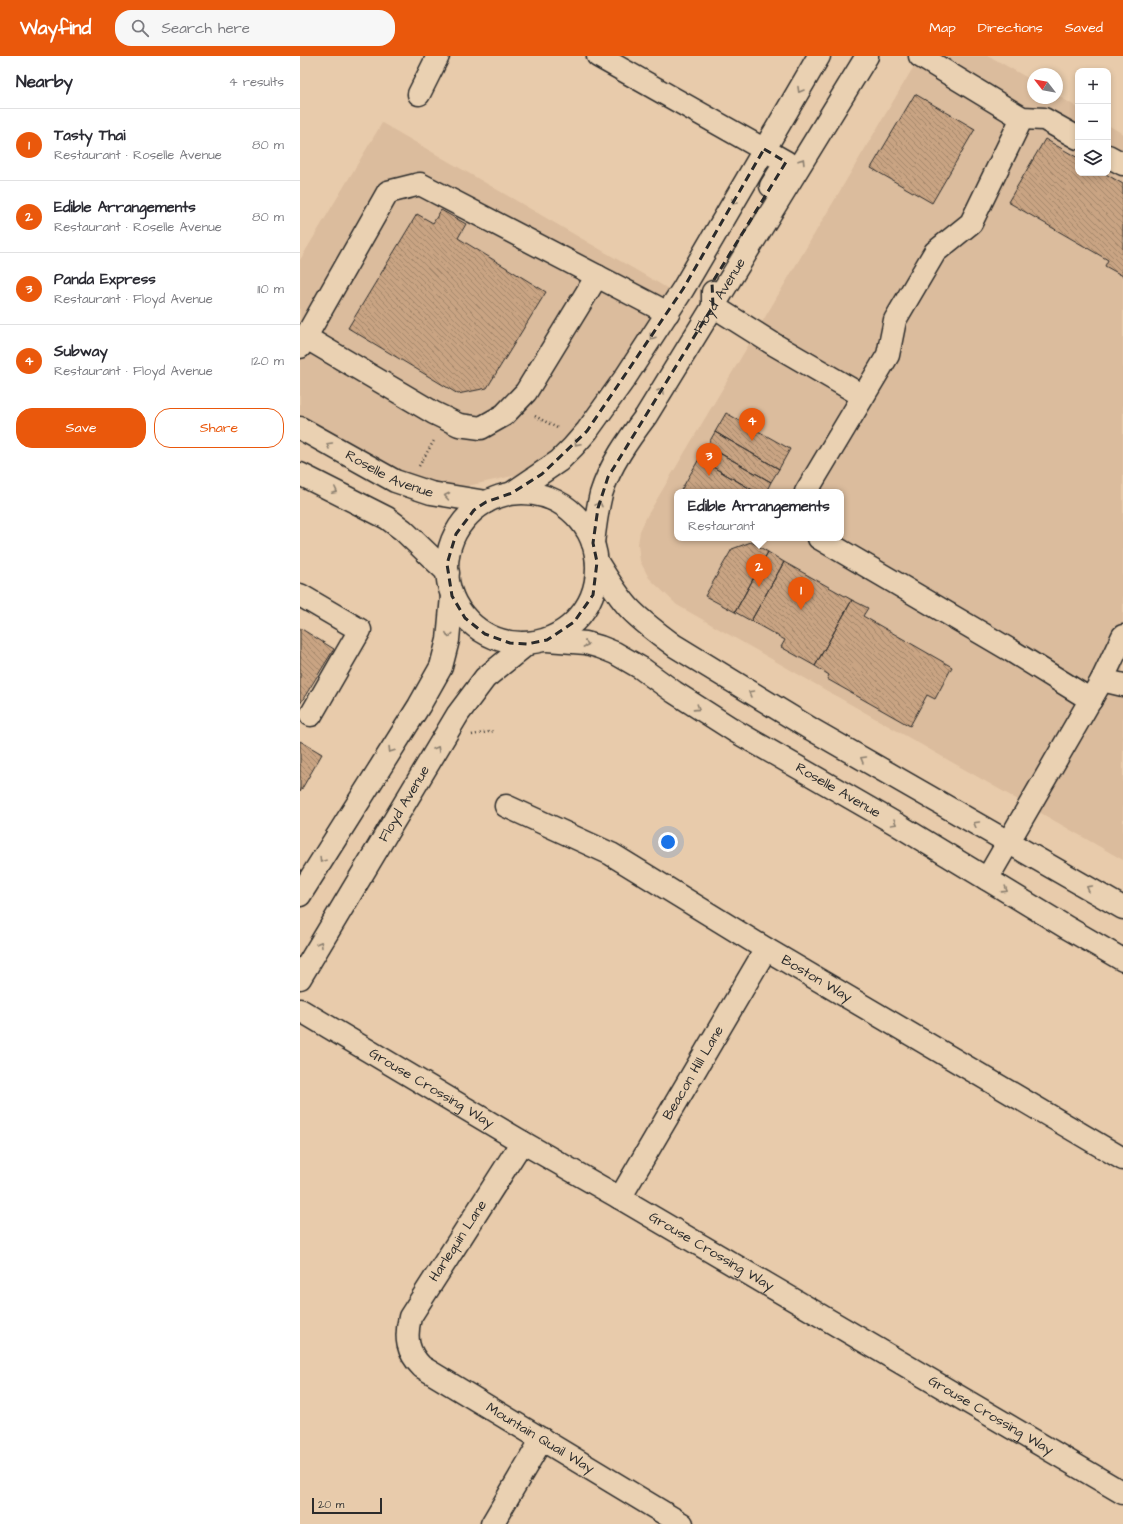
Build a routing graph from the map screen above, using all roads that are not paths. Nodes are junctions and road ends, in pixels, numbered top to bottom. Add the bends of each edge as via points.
1 (438, 56) edge
2 (598, 56) edge
3 (820, 56) edge
4 (867, 56) edge
5 (920, 56) edge
6 (418, 94) dead end
7 (1022, 118) junction
8 (1075, 136) edge
9 (764, 149) junction
10 (1111, 158) edge
11 (1123, 164) edge
12 (597, 276) junction
13 (714, 306) junction
14 (668, 312) junction
15 (303, 342) edge
16 (863, 396) junction
17 (300, 428) edge
18 (300, 474) edge
19 (808, 489) edge
20 (512, 493) junction
21 (486, 502) junction
22 (823, 541) edge
23 (595, 553) junction
24 (448, 573) junction
25 (300, 595) edge
26 (452, 596) junction
27 (1123, 636) edge
28 (537, 642) junction
29 (1102, 680) junction
30 (1123, 685) edge
31 (1091, 700) junction
32 (311, 715) dead end
33 (506, 806) dead end
34 (1008, 842) junction
35 (987, 879) junction
36 (300, 895) edge
37 (1123, 908) edge
38 (766, 949) junction
39 (1123, 960) edge
40 (300, 978) edge
41 (300, 1010) edge
42 (522, 1142) junction
43 (1123, 1159) edge
44 (620, 1198) junction
45 (408, 1344) joint
46 (542, 1439) junction
47 (1123, 1493) edge
48 (492, 1524) edge
49 (682, 1524) edge

1 - 6 street
2 - 9 street
3 -> 9 street
13 -> 4 street, Floyd Avenue
5 - 7 street
7 - 8 street via 1044,119
7 - 16 street via 971,223 935,252 895,320 888,355
9 - 13 street via 786,162 712,283
9 -> 14 street
10 - 11 street
12 - 14 street
12 - 15 street via 526,392 504,415 481,428 459,425 434,413
12 - 15 street via 420,184 388,192
13 - 16 street via 775,346
23 -> 13 street, Floyd Avenue via 598,508 608,477 625,445 646,416
14 -> 20 street via 587,431 559,461
16 - 19 street
21 -> 17 street, Roselle Avenue via 431,493 394,481
18 -> 24 street via 387,518
20 - 21 street
20 - 23 street via 546,496 566,507 582,523
21 - 24 street via 474,510 456,534 450,549
22 - 31 street
23 - 28 street, Floyd Avenue via 597,579 593,595 585,610 562,632
34 -> 23 street via 811,729 676,646 631,610 620,597
24 - 26 street
25 - 32 street via 360,630
26 - 28 street, Roselle Avenue via 465,618 485,634 510,643
26 -> 36 street via 448,640 441,667
27 - 29 street
28 -> 35 street, Roselle Avenue via 586,643 615,653 735,731
40 -> 28 street, Floyd Avenue via 458,714 485,678
29 - 30 street
29 - 31 street
31 - 34 street
33 - 38 street, Boston Way via 611,854
34 - 35 street
37 -> 34 street
35 -> 39 street, Roselle Avenue
38 - 43 street, Boston Way
38 - 44 street, Beacon Hill Lane
41 - 42 street, Grouse Crossing Way
42 - 44 street, Grouse Crossing Way
42 - 45 street, Harlequin Lane via 410,1317 406,1330
44 - 47 street, Grouse Crossing Way
45 - 46 street, Mountain Quail Way via 415,1360 422,1367
46 - 48 street
46 - 49 street, Mountain Quail Way

